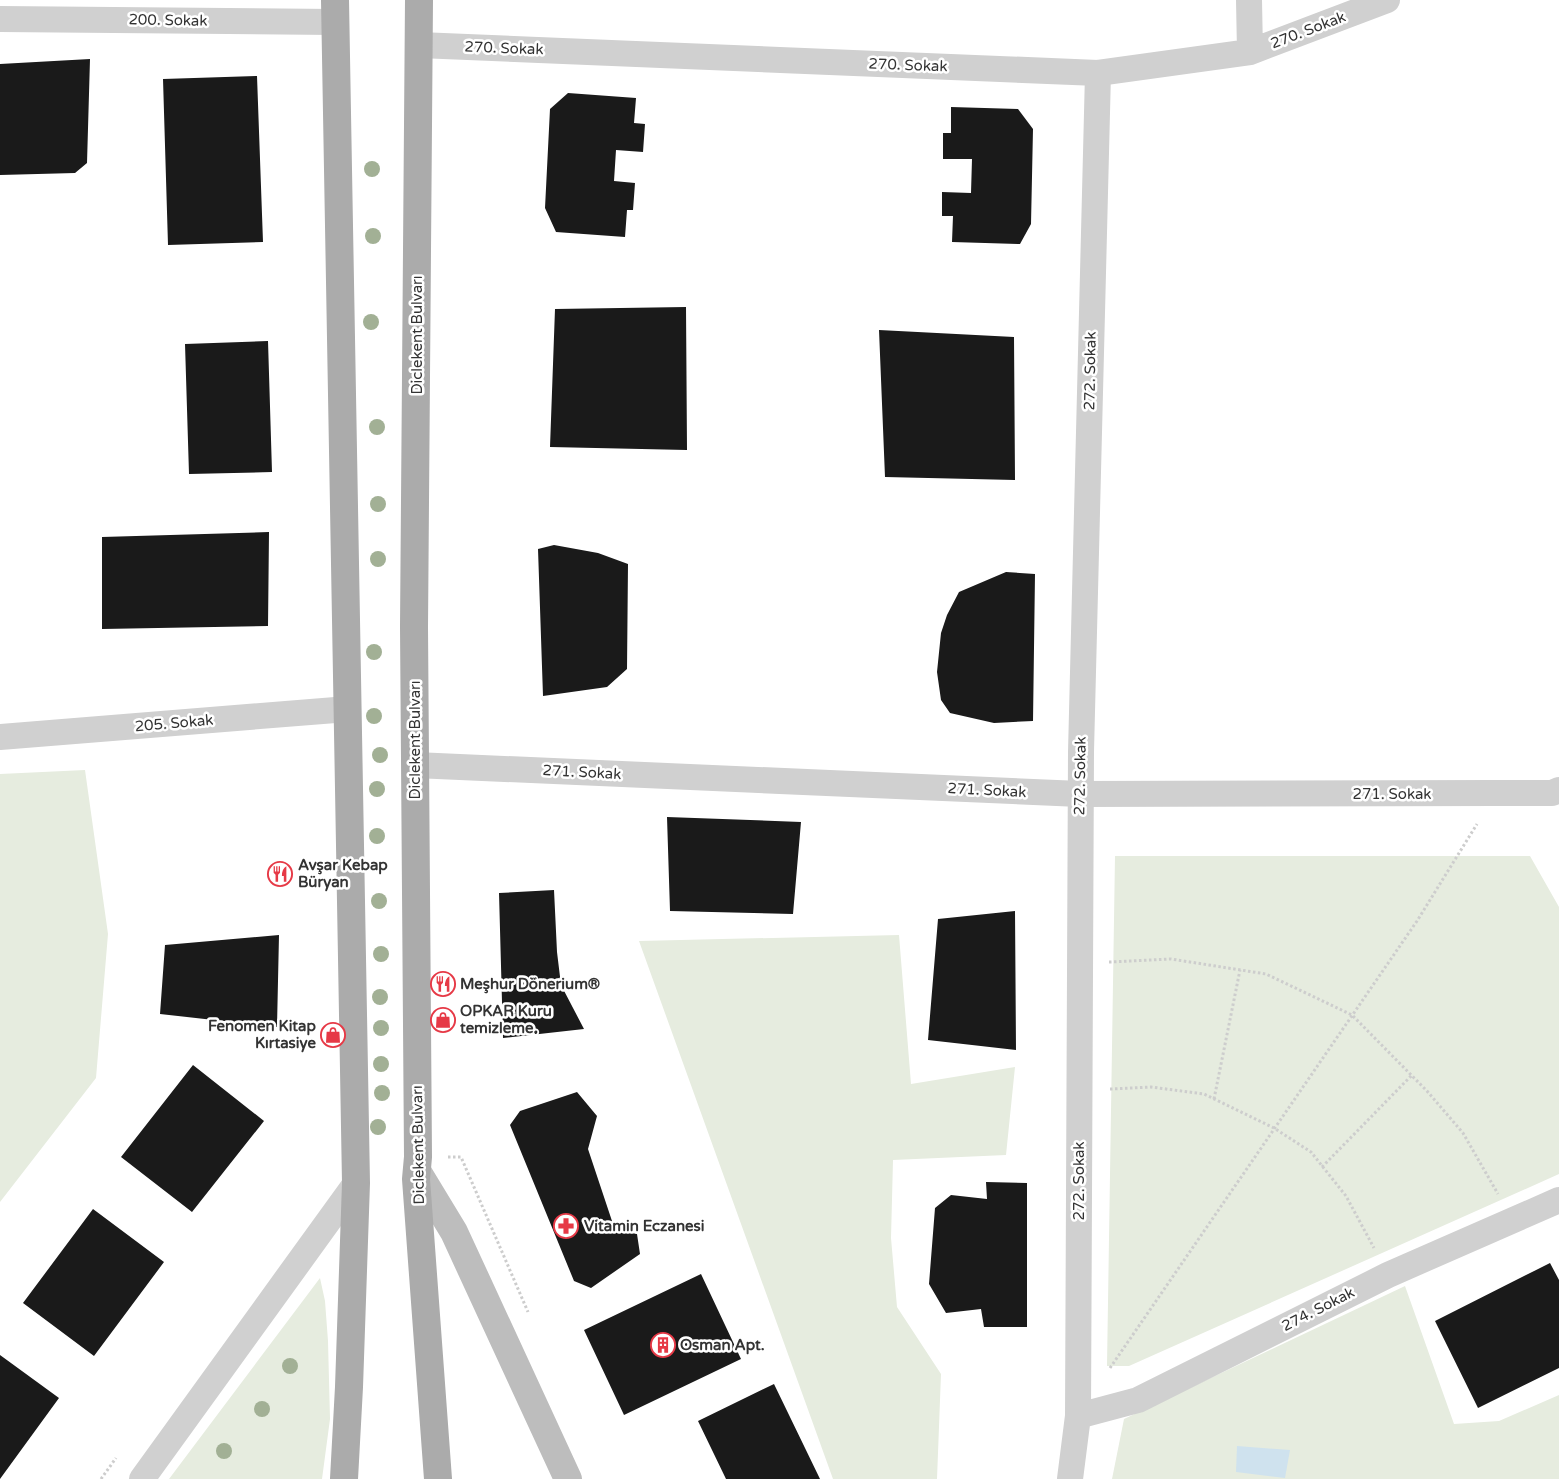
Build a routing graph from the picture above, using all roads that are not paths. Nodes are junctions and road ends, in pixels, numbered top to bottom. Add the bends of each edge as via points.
1 (419, 0) edge
2 (1250, 0) edge
3 (1387, 0) edge
4 (335, 11) edge
5 (0, 19) edge
6 (419, 45) junction
7 (1250, 52) junction
8 (1098, 73) junction
9 (348, 709) junction
10 (0, 737) edge
11 (415, 765) junction
12 (1080, 794) junction
13 (1557, 796) edge
14 (417, 1171) junction
15 (356, 1183) junction
16 (1559, 1200) edge
17 (1078, 1416) junction
18 (142, 1479) edge
19 (344, 1479) edge
20 (438, 1479) edge
21 (568, 1479) edge
22 (1070, 1479) edge

1 - 6 main road, Diclekent Bulvarı
2 - 7 street
3 - 7 street, 270. Sokak
4 - 5 street, 200. Sokak
4 - 9 main road
6 - 8 street, 270. Sokak
6 - 11 main road, Diclekent Bulvarı
7 - 8 street, 270. Sokak
8 - 12 street, 272. Sokak
9 - 10 street, 205. Sokak
9 - 15 main road
11 - 12 street, 271. Sokak
11 - 14 main road, Diclekent Bulvarı
12 - 13 street, 271. Sokak via 1496,793
12 - 17 street, 272. Sokak
14 - 20 main road, Diclekent Bulvarı
14 - 21 main road via 454,1232
15 - 18 street
15 - 19 main road
16 - 17 street, 274. Sokak via 1388,1275 1138,1400
17 - 22 street, 272. Sokak

